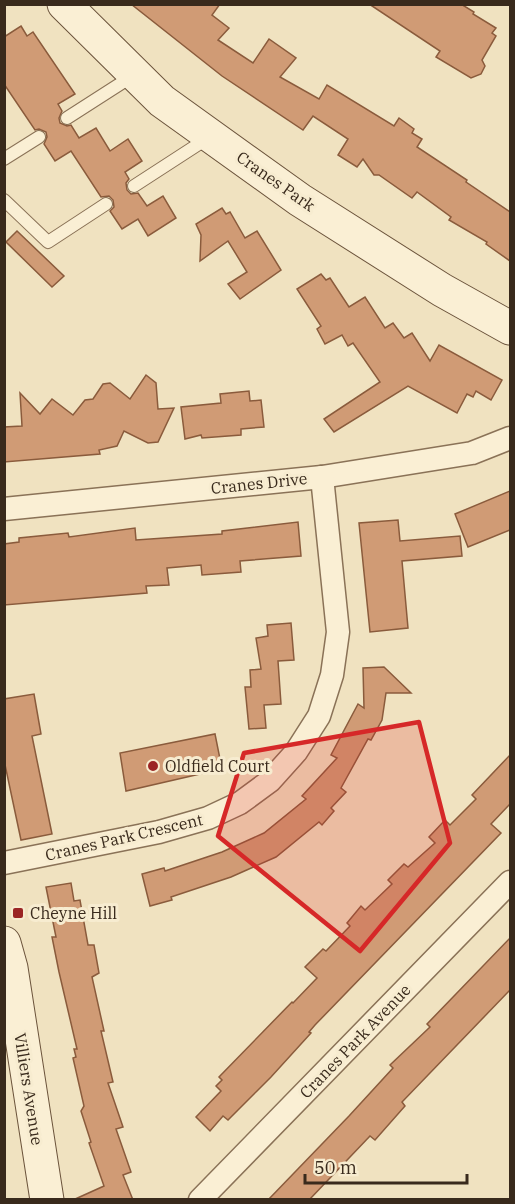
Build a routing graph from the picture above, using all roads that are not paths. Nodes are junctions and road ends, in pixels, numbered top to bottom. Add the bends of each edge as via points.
1 (64, 4) edge
2 (135, 75) junction
3 (67, 118) dead end
4 (212, 136) junction
5 (39, 137) dead end
6 (4, 159) edge
7 (134, 186) dead end
8 (4, 200) edge
9 (106, 204) dead end
10 (510, 328) edge
11 (510, 438) edge
12 (322, 477) junction
13 (4, 509) edge
14 (4, 863) edge
15 (510, 882) edge
16 (4, 943) edge
17 (47, 1200) edge
18 (200, 1200) edge

1 - 2 street, Cranes Park
2 - 3 lane
2 - 4 street, Cranes Park via 162,101
4 - 7 lane
4 - 10 street, Cranes Park via 300,200
5 - 6 lane
8 - 9 lane via 48,242
11 - 12 street, Cranes Drive via 472,453
12 - 13 street, Cranes Drive
12 - 14 street, Cranes Park Crescent via 338,632 332,675 319,716 296,752 270,781 240,803 208,818 159,832
15 - 18 street, Cranes Park Avenue
16 - 17 street, Villiers Avenue

